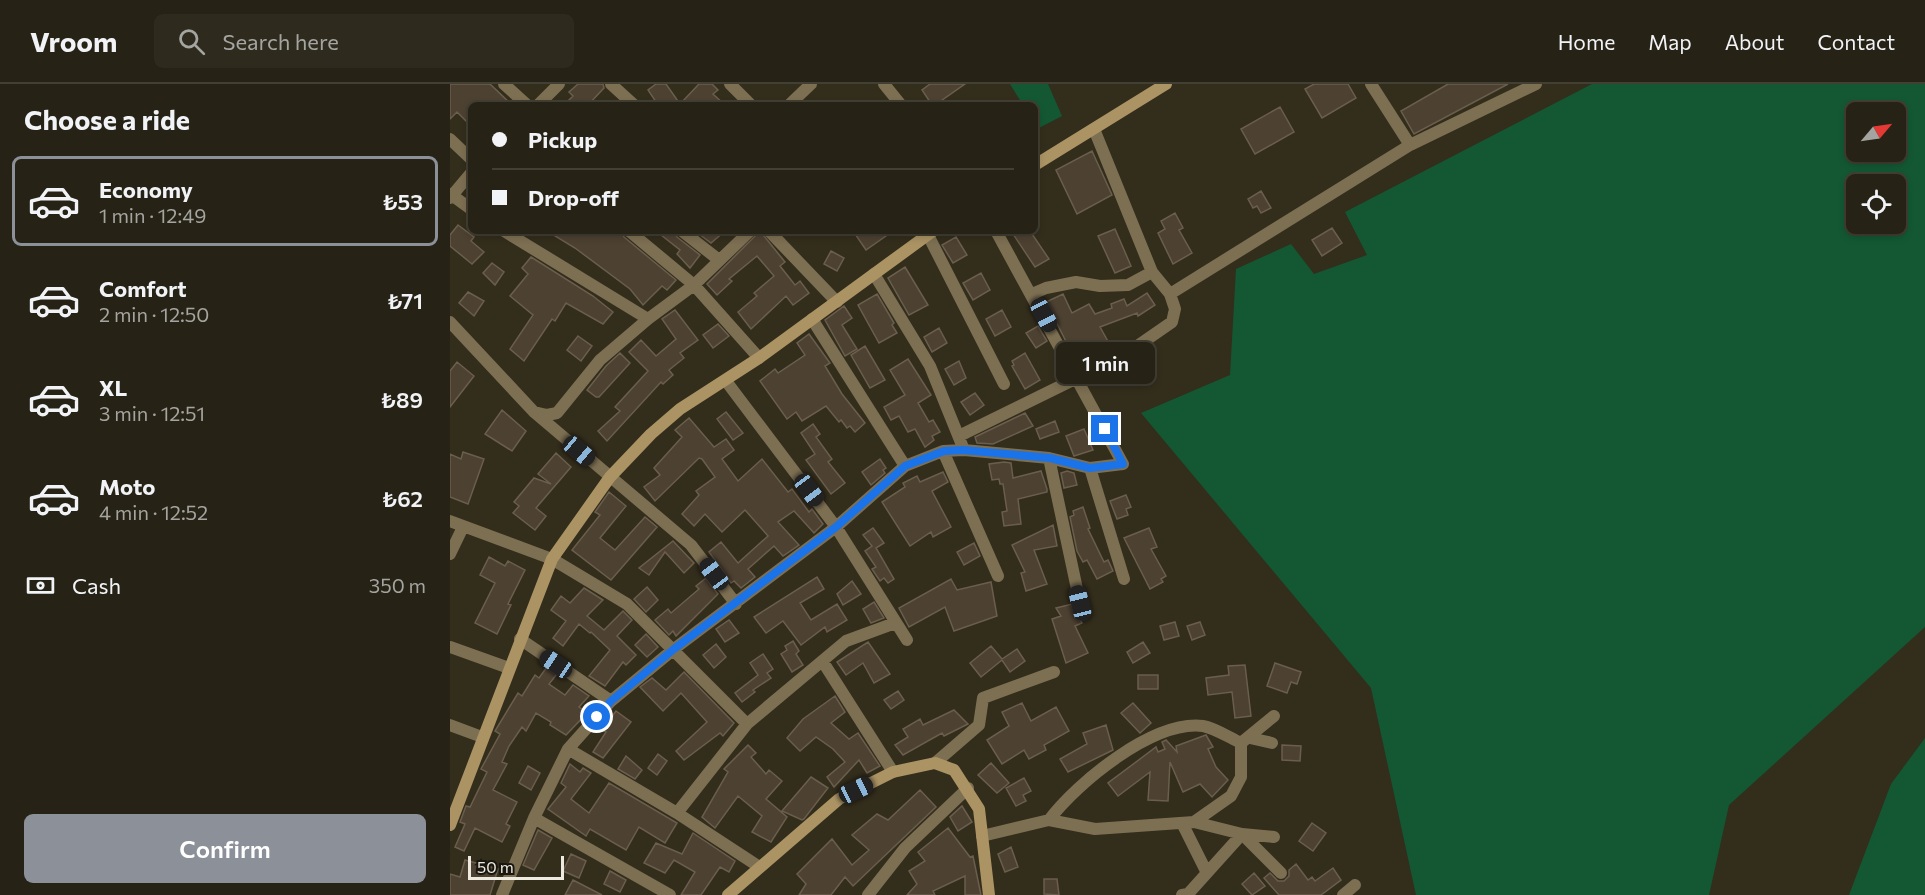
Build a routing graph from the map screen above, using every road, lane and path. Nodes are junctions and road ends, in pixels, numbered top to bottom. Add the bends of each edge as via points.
1 (504, 84) edge
2 (559, 84) edge
3 (611, 84) edge
4 (730, 84) edge
5 (812, 84) edge
6 (884, 84) edge
7 (1166, 84) edge
8 (1371, 84) edge
9 (1532, 85) edge
10 (524, 102) edge
11 (541, 102) edge
12 (631, 102) edge
13 (748, 102) edge
14 (792, 102) edge
15 (899, 102) edge
16 (1094, 129) junction
17 (450, 139) edge
18 (1410, 146) junction
19 (468, 156) edge
20 (1038, 163) edge
21 (468, 176) edge
22 (451, 196) edge
23 (468, 207) edge
24 (509, 234) edge
25 (633, 234) edge
26 (686, 234) edge
27 (747, 234) edge
28 (773, 234) edge
29 (930, 234) edge
30 (931, 234) edge
31 (998, 234) edge
32 (718, 261) junction
33 (1152, 272) junction
34 (874, 274) junction
35 (694, 285) junction
36 (1032, 294) junction
37 (1170, 294) junction
38 (837, 302) junction
39 (648, 319) junction
40 (812, 319) junction
41 (450, 322) edge
42 (1123, 356) dead end
43 (759, 358) junction
44 (1077, 378) junction
45 (726, 381) junction
46 (1004, 384) dead end
47 (534, 412) junction
48 (959, 436) junction
49 (963, 450) junction
50 (944, 451) junction
51 (1050, 458) junction
52 (905, 466) junction
53 (1090, 468) junction
54 (610, 477) junction
55 (450, 521) edge
56 (463, 527) junction
57 (836, 527) junction
58 (450, 554) edge
59 (552, 559) junction
60 (998, 576) dead end
61 (1124, 579) dead end
62 (1080, 603) dead end
63 (736, 604) junction
64 (895, 623) junction
65 (520, 639) junction
66 (907, 640) dead end
67 (450, 647) edge
68 (674, 649) junction
69 (823, 662) junction
70 (508, 668) junction
71 (1054, 672) dead end
72 (611, 701) junction
73 (1274, 716) dead end
74 (747, 724) junction
75 (450, 725) edge
76 (482, 737) junction
77 (1246, 741) junction
78 (1272, 743) dead end
79 (568, 749) junction
80 (935, 763) junction
81 (893, 772) junction
82 (968, 789) junction
83 (677, 813) junction
84 (534, 818) junction
85 (1049, 820) junction
86 (1188, 822) junction
87 (450, 825) edge
88 (1242, 834) junction
89 (982, 836) junction
90 (1274, 837) dead end
91 (758, 866) junction
92 (1207, 873) junction
93 (1281, 873) dead end
94 (1355, 885) dead end
95 (502, 895) edge
96 (670, 895) edge
97 (728, 895) edge
98 (868, 895) edge
99 (989, 895) edge
100 (1182, 895) edge
101 (1343, 895) edge

1 - 10 street
2 - 11 street
3 - 12 street
4 - 13 street
5 - 14 street
6 - 15 street
7 - 16 street
8 - 18 street
9 - 18 street
16 - 20 street
16 - 33 street
17 - 19 street
18 - 37 street
21 - 22 street
22 - 23 street
24 - 39 street
25 - 35 street
26 - 32 street
27 - 32 street
28 - 38 street
29 - 34 street
30 - 46 street
31 - 36 street
32 - 35 street
33 - 36 street via 1128,285 1076,282
33 - 37 street
34 - 38 street
34 - 48 street via 930,366
35 - 39 street
35 - 43 street
36 - 44 street
37 - 42 street via 1175,309 1172,322
38 - 40 street
39 - 47 street via 600,360 557,413
40 - 43 street
40 - 52 street
41 - 47 street
43 - 45 street
44 - 48 street
44 - 53 street via 1123,464
45 - 54 street via 665,422
45 - 57 street
47 - 54 street
48 - 49 street
49 - 50 street
49 - 51 street
50 - 52 street
50 - 60 street
51 - 53 street
51 - 62 street
52 - 57 street
53 - 61 street
54 - 59 street
54 - 63 street via 691,545
55 - 56 street
56 - 58 street
56 - 59 street
57 - 63 street
57 - 64 street
59 - 65 street
59 - 68 street via 627,604
63 - 68 street
64 - 66 street
64 - 69 street via 846,641
65 - 70 street
65 - 72 street
67 - 70 street
68 - 72 street
68 - 74 street
69 - 74 street
69 - 81 street
70 - 76 street
71 - 80 street via 983,698 979,724
72 - 79 street
73 - 77 street
74 - 83 street
75 - 76 street
76 - 87 street
77 - 78 street
77 - 85 street via 1203,726 1172,730 1141,743 1093,773
77 - 86 street via 1241,777 1231,796
79 - 83 street
79 - 84 street
80 - 81 street
80 - 82 street via 954,770
81 - 91 street via 839,799
82 - 89 street via 980,809
82 - 98 street via 904,848
83 - 91 street
84 - 95 street
84 - 96 street
85 - 86 street via 1095,829
85 - 89 street
86 - 88 street
86 - 92 street
88 - 90 street
88 - 92 street
88 - 93 street
89 - 99 street
91 - 97 street
92 - 100 street via 1188,894
94 - 101 street

